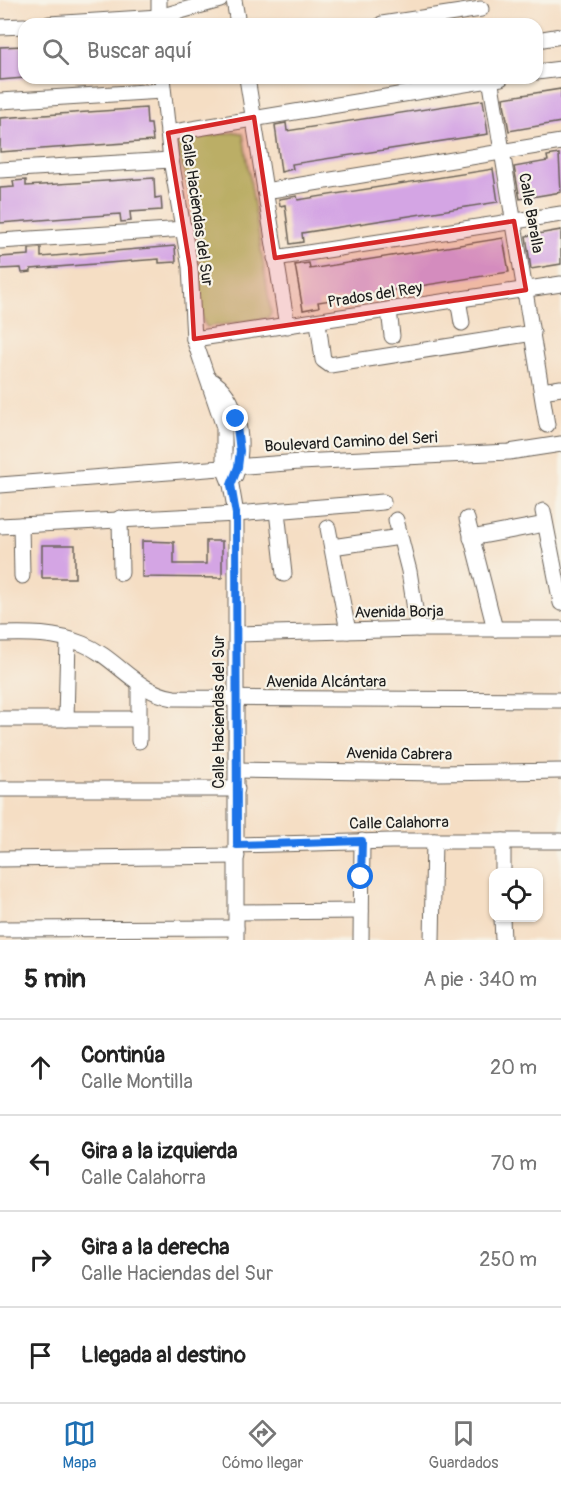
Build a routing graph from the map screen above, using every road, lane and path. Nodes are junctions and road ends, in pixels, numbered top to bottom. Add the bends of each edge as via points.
1 (159, 0) edge
2 (220, 0) edge
3 (234, 0) edge
4 (481, 11) edge
5 (159, 18) edge
6 (168, 18) edge
7 (237, 18) edge
8 (428, 18) edge
9 (18, 26) edge
10 (0, 27) edge
11 (561, 36) edge
12 (543, 39) edge
13 (561, 69) edge
14 (543, 71) edge
15 (249, 84) edge
16 (462, 84) edge
17 (495, 84) edge
18 (162, 85) edge
19 (0, 100) edge
20 (254, 117) junction
21 (168, 133) junction
22 (561, 142) edge
23 (502, 151) junction
24 (171, 160) junction
25 (0, 170) edge
26 (265, 190) junction
27 (561, 213) edge
28 (514, 220) junction
29 (185, 229) junction
30 (0, 241) edge
31 (275, 258) junction
32 (561, 284) edge
33 (526, 290) junction
34 (458, 299) junction
35 (389, 310) junction
36 (318, 322) junction
37 (462, 323) dead end
38 (287, 326) junction
39 (533, 333) junction
40 (392, 336) dead end
41 (194, 339) junction
42 (561, 388) edge
43 (542, 391) junction
44 (547, 425) dead end
45 (561, 444) edge
46 (231, 467) junction
47 (0, 485) edge
48 (383, 502) dead end
49 (277, 511) junction
50 (236, 514) junction
51 (120, 518) junction
52 (467, 519) dead end
53 (396, 520) dead end
54 (21, 525) junction
55 (0, 526) edge
56 (328, 528) dead end
57 (399, 537) junction
58 (471, 538) junction
59 (332, 547) junction
60 (121, 573) dead end
61 (284, 574) dead end
62 (22, 576) dead end
63 (561, 603) edge
64 (418, 629) junction
65 (495, 629) junction
66 (561, 629) edge
67 (348, 631) junction
68 (238, 633) junction
69 (0, 634) edge
70 (68, 640) junction
71 (139, 686) junction
72 (237, 700) junction
73 (561, 700) edge
74 (0, 719) edge
75 (66, 719) junction
76 (139, 719) junction
77 (139, 741) dead end
78 (237, 770) junction
79 (561, 771) edge
80 (0, 789) edge
81 (237, 789) junction
82 (362, 841) junction
83 (434, 841) junction
84 (503, 841) junction
85 (561, 841) edge
86 (237, 850) junction
87 (0, 859) edge
88 (502, 868) edge
89 (361, 911) junction
90 (236, 912) junction
91 (502, 922) edge
92 (0, 929) edge
93 (236, 934) edge
94 (361, 940) edge
95 (432, 940) edge
96 (503, 940) edge

1 - 5 street
2 - 6 street
3 - 7 street
4 - 8 street
9 - 10 street
11 - 12 street
13 - 14 street
15 - 20 street
16 - 20 street
17 - 23 street, Calle Baralla
18 - 19 street
18 - 21 street, Calle Haciendas del Sur
20 - 21 street
20 - 26 street
21 - 24 street, Calle Haciendas del Sur
22 - 23 street
23 - 26 street
23 - 28 street, Calle Baralla
24 - 25 street
24 - 29 street, Calle Haciendas del Sur
26 - 31 street
27 - 28 street
28 - 31 street
28 - 33 street, Calle Baralla
29 - 30 street
29 - 41 street, Calle Haciendas del Sur
31 - 38 street
32 - 33 street, Prados del Rey
33 - 34 street, Prados del Rey
33 - 39 street, Calle Baralla
34 - 35 street, Prados del Rey
34 - 37 street
35 - 36 street, Prados del Rey
35 - 40 street
36 - 38 street, Prados del Rey
36 - 39 street via 323,360 330,365
38 - 41 street, Prados del Rey
39 - 43 street, Calle Baralla
41 - 46 street, Calle Haciendas del Sur via 209,379 224,391 236,419 240,451
42 - 43 street
43 - 44 street, Calle Baralla
45 - 46 street, Boulevard Camino del Seri via 509,452
46 - 47 street, Boulevard Camino del Seri
46 - 50 street, Calle Haciendas del Sur
48 - 49 street
49 - 50 street
49 - 61 street
50 - 51 street
50 - 68 street, Calle Haciendas del Sur
51 - 54 street
51 - 60 street
52 - 58 street
53 - 57 street
54 - 55 street
54 - 62 street
56 - 59 street
57 - 59 street
57 - 64 street
58 - 63 street via 544,517
58 - 65 street
59 - 67 street
64 - 65 street, Avenida Borja
64 - 67 street, Avenida Borja
65 - 66 street, Avenida Borja
67 - 68 street, Avenida Borja
68 - 72 street, Calle Haciendas del Sur
69 - 70 street, Avenida Alcántara via 29,633
70 - 71 street, Avenida Alcántara via 92,649
70 - 75 street
71 - 72 street, Avenida Alcántara via 158,696
71 - 76 street
72 - 73 street, Avenida Alcántara
72 - 78 street, Calle Haciendas del Sur
74 - 75 street
75 - 76 street
76 - 77 street
78 - 79 street, Avenida Cabrera
78 - 81 street, Calle Haciendas del Sur
80 - 81 street
81 - 86 street, Calle Haciendas del Sur
82 - 83 street, Calle Calahorra
82 - 86 street, Calle Calahorra
82 - 89 street
83 - 84 street, Calle Calahorra
83 - 95 street
84 - 85 street, Calle Calahorra
84 - 88 street
86 - 87 street, Calle Calahorra
86 - 90 street, Calle Haciendas del Sur
89 - 90 street
89 - 94 street
90 - 93 street, Calle Haciendas del Sur
91 - 96 street
92 - 93 street

